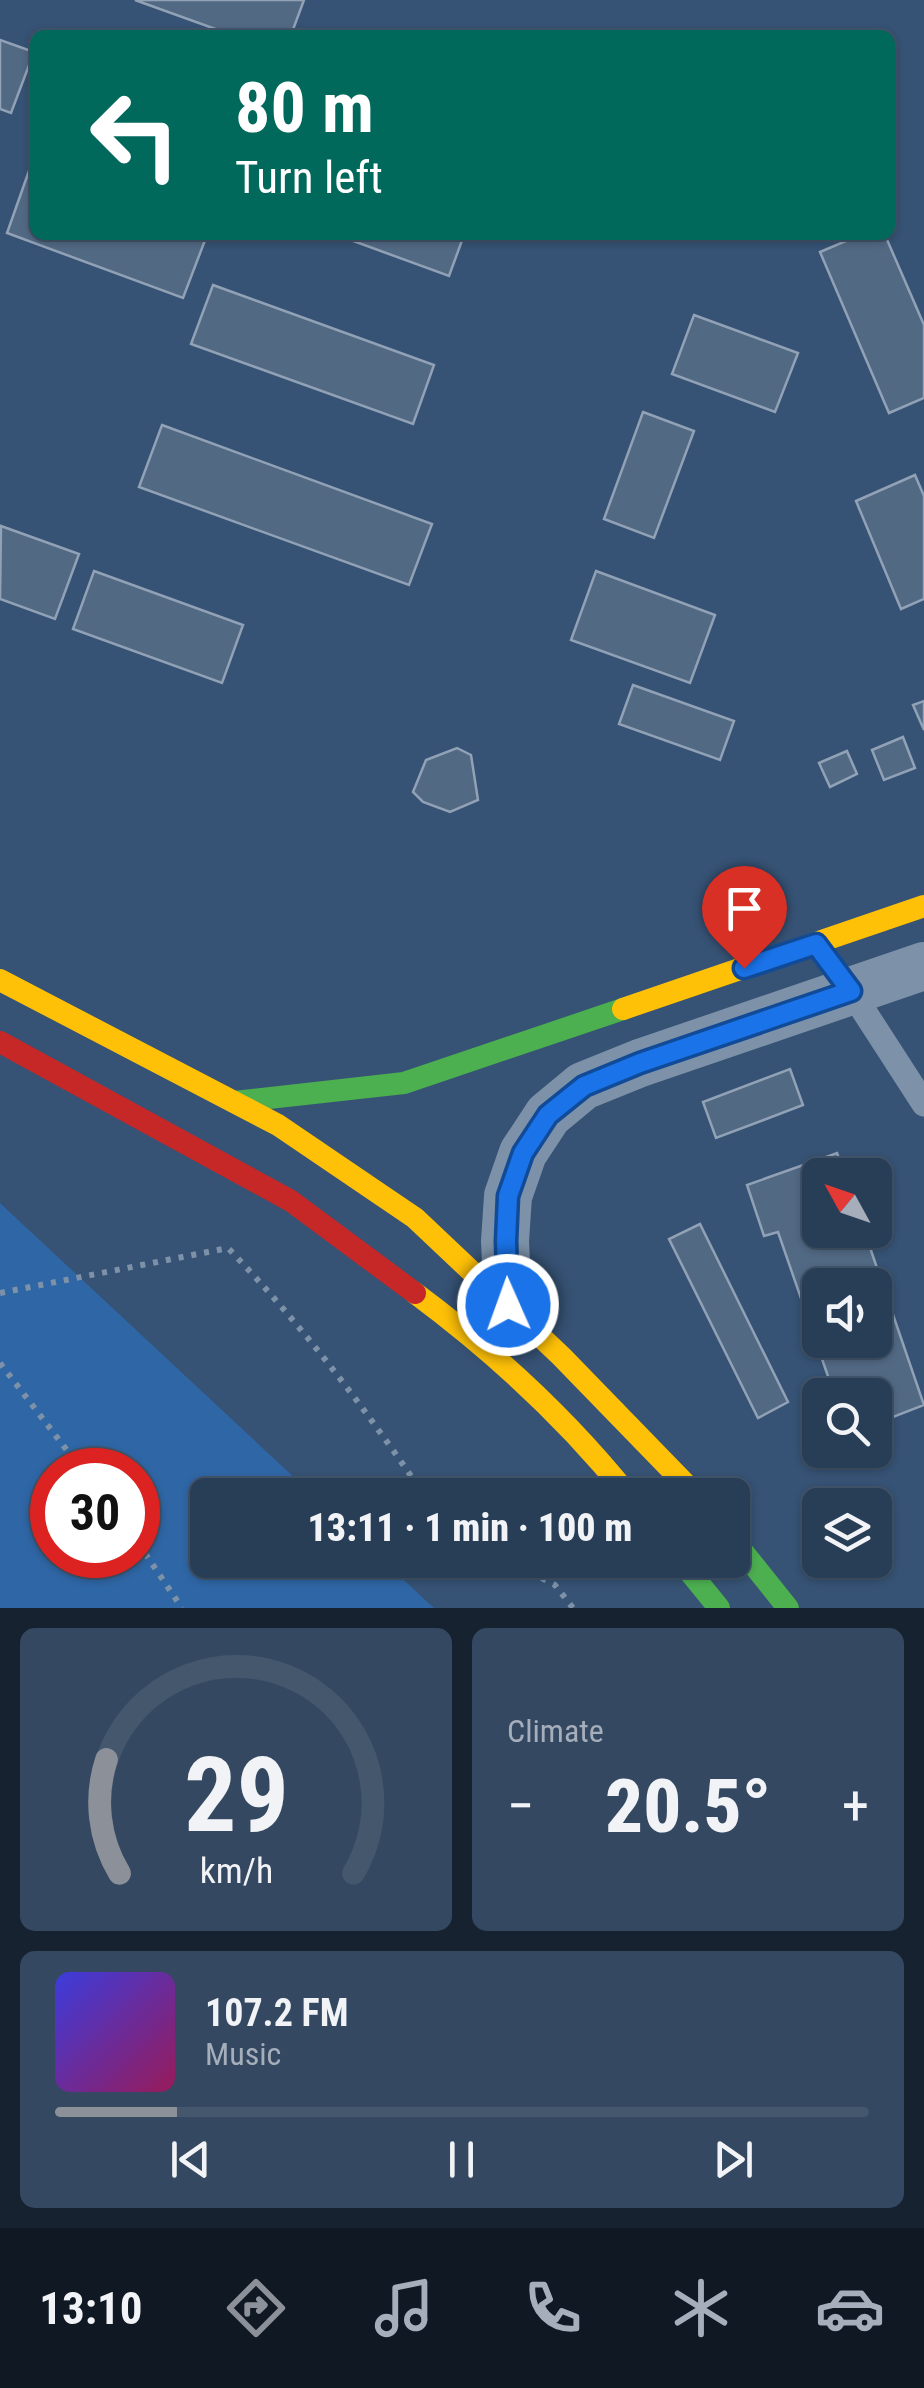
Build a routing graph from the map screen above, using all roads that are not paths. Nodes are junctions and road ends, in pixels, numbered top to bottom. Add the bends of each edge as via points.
1 (924, 906) edge
2 (816, 944) junction
3 (924, 966) edge
4 (0, 980) edge
5 (851, 991) junction
6 (0, 1042) edge
7 (234, 1102) junction
8 (924, 1104) edge
9 (508, 1305) junction
10 (614, 1478) edge
11 (679, 1478) edge
12 (750, 1560) edge
13 (695, 1578) edge
14 (719, 1608) edge
15 (788, 1608) edge

1 - 2 street
2 - 5 street
2 - 7 street via 404,1083
3 - 5 street
4 - 7 street
5 - 8 lane
5 - 9 street via 640,1063 584,1086 548,1115 523,1153 508,1196
6 - 10 street via 291,1202 480,1342
7 - 9 street via 415,1218
9 - 11 street
12 - 15 street
13 - 14 street

